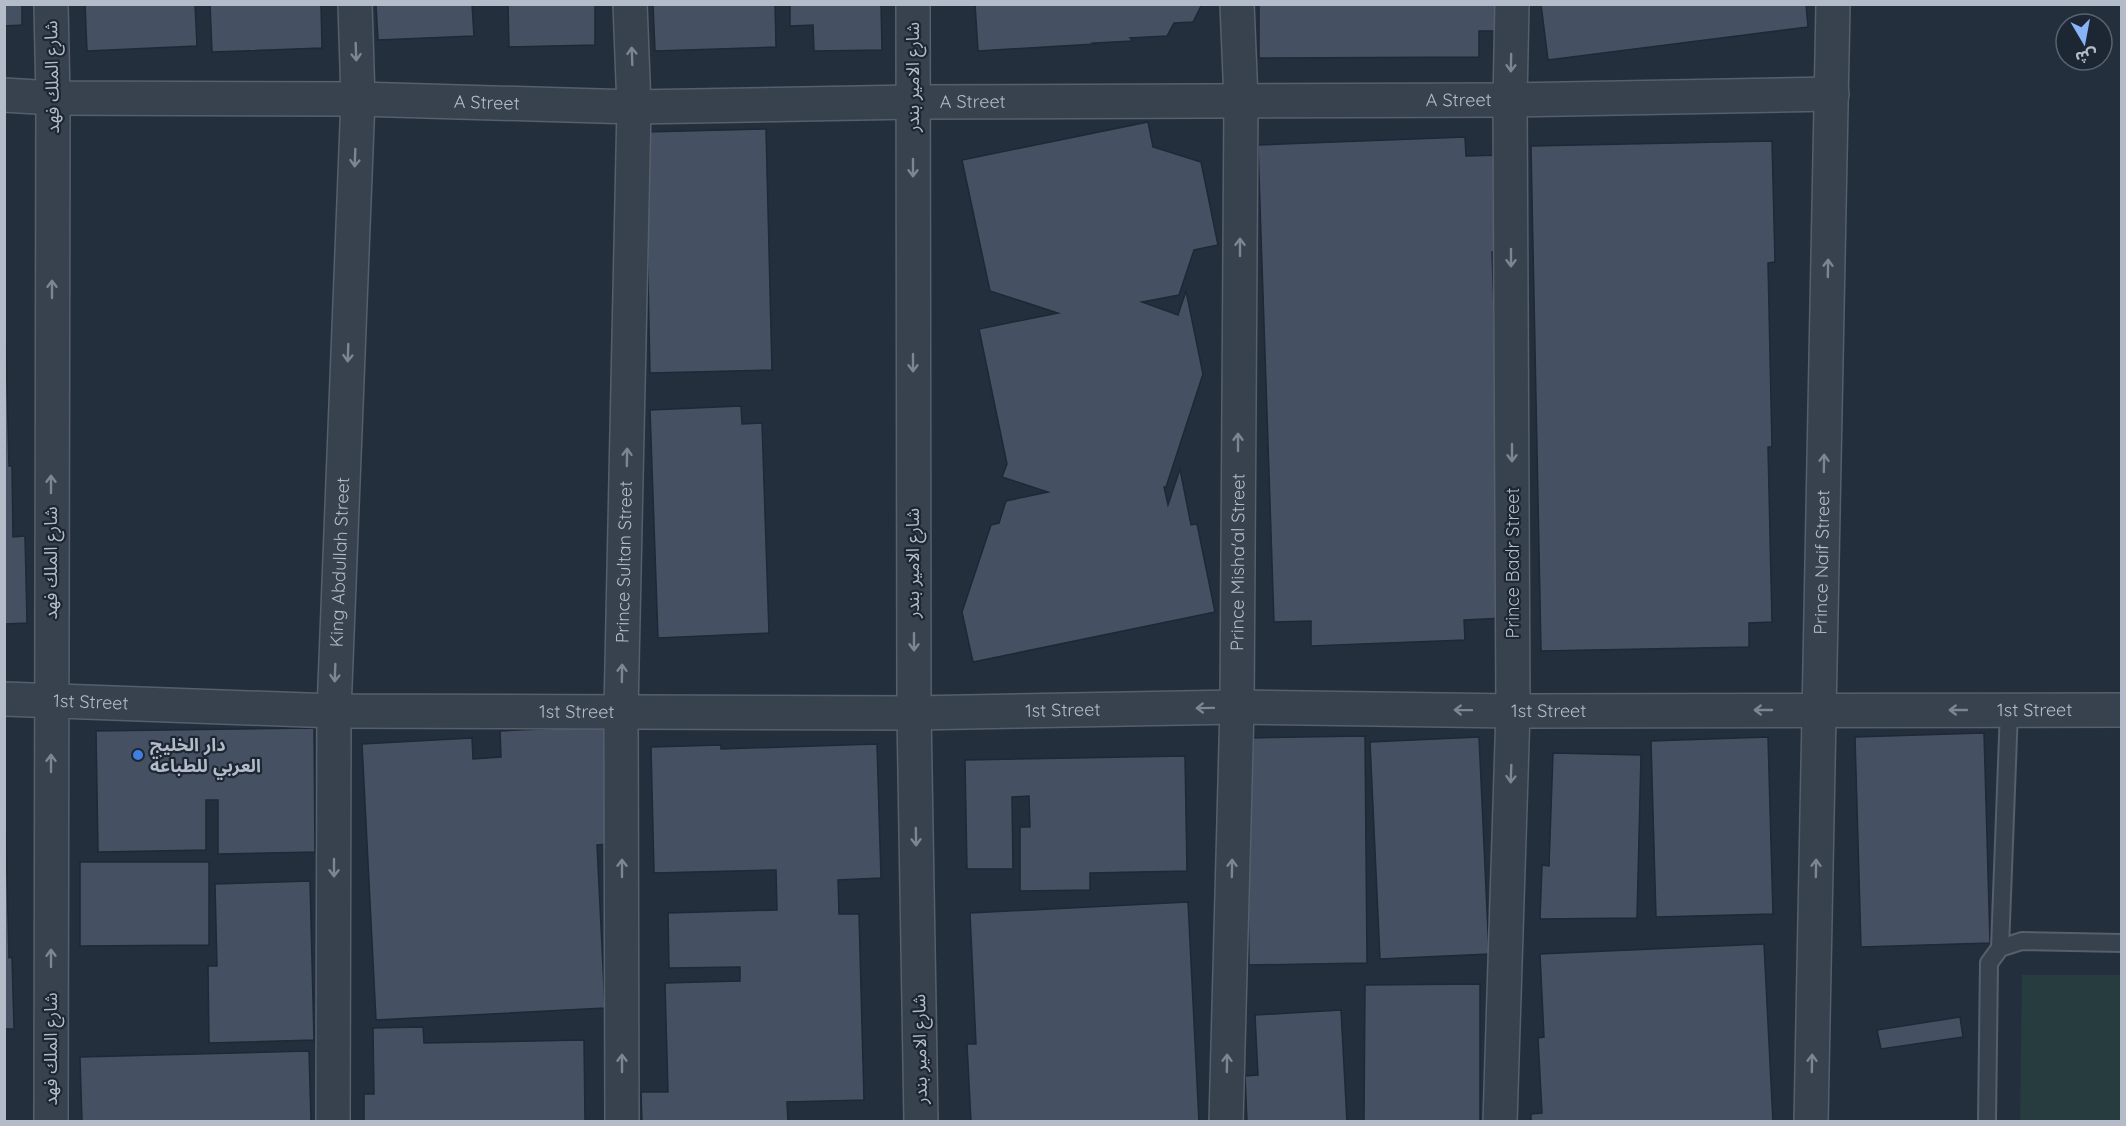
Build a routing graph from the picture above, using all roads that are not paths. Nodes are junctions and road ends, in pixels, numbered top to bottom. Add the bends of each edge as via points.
1 (51, 4) edge
2 (355, 4) edge
3 (630, 4) edge
4 (913, 4) edge
5 (1237, 4) edge
6 (1512, 4) edge
7 (1833, 4) edge
8 (1832, 94) junction
9 (4, 95) edge
10 (53, 98) junction
11 (358, 99) junction
12 (1241, 100) junction
13 (1510, 100) junction
14 (913, 102) junction
15 (634, 107) junction
16 (4, 699) edge
17 (51, 700) junction
18 (1237, 707) junction
19 (1818, 709) junction
20 (2009, 710) junction
21 (2121, 710) edge
22 (334, 711) junction
23 (621, 711) junction
24 (1514, 711) junction
25 (914, 713) junction
26 (2121, 943) edge
27 (2000, 948) junction
28 (51, 1122) edge
29 (333, 1122) edge
30 (622, 1122) edge
31 (921, 1122) edge
32 (1226, 1122) edge
33 (1500, 1122) edge
34 (1811, 1122) edge
35 (1987, 1122) edge

1 - 10 street, شارع الملك فهد
2 -> 11 street, King Abdullah Street
15 -> 3 street, Prince Sultan Street
4 - 14 street, شارع الامير بندر
5 - 12 street, Prince Misha'al Street
6 -> 13 street, Prince Badr Street
7 - 8 street, Prince Naif Street
8 - 13 street, A Street
19 -> 8 street, Prince Naif Street
9 - 10 street, A Street
10 - 11 street, A Street
17 -> 10 street, شارع الملك فهد
11 - 15 street, A Street
11 -> 22 street, King Abdullah Street
12 - 13 street, A Street
12 - 14 street, A Street
18 -> 12 street, Prince Misha'al Street
13 -> 24 street, Prince Badr Street
14 - 15 street, A Street
14 -> 25 street, شارع الامير بندر
23 -> 15 street, Prince Sultan Street
16 - 17 street, 1st Street
17 - 22 street, 1st Street
28 -> 17 street, شارع الملك فهد
24 -> 18 street, 1st Street
18 -> 25 street, 1st Street
32 -> 18 street, Prince Misha'al Street
20 -> 19 street, 1st Street
19 -> 24 street, 1st Street
34 -> 19 street, Prince Naif Street
20 - 21 street, 1st Street
20 - 27 lane
22 - 23 street, 1st Street
22 -> 29 street, King Abdullah Street
23 - 25 street, 1st Street
30 -> 23 street, Prince Sultan Street
24 -> 33 street, Prince Badr Street
25 -> 31 street, شارع الامير بندر
26 - 27 lane via 2022,941
27 - 35 lane via 1989,963

